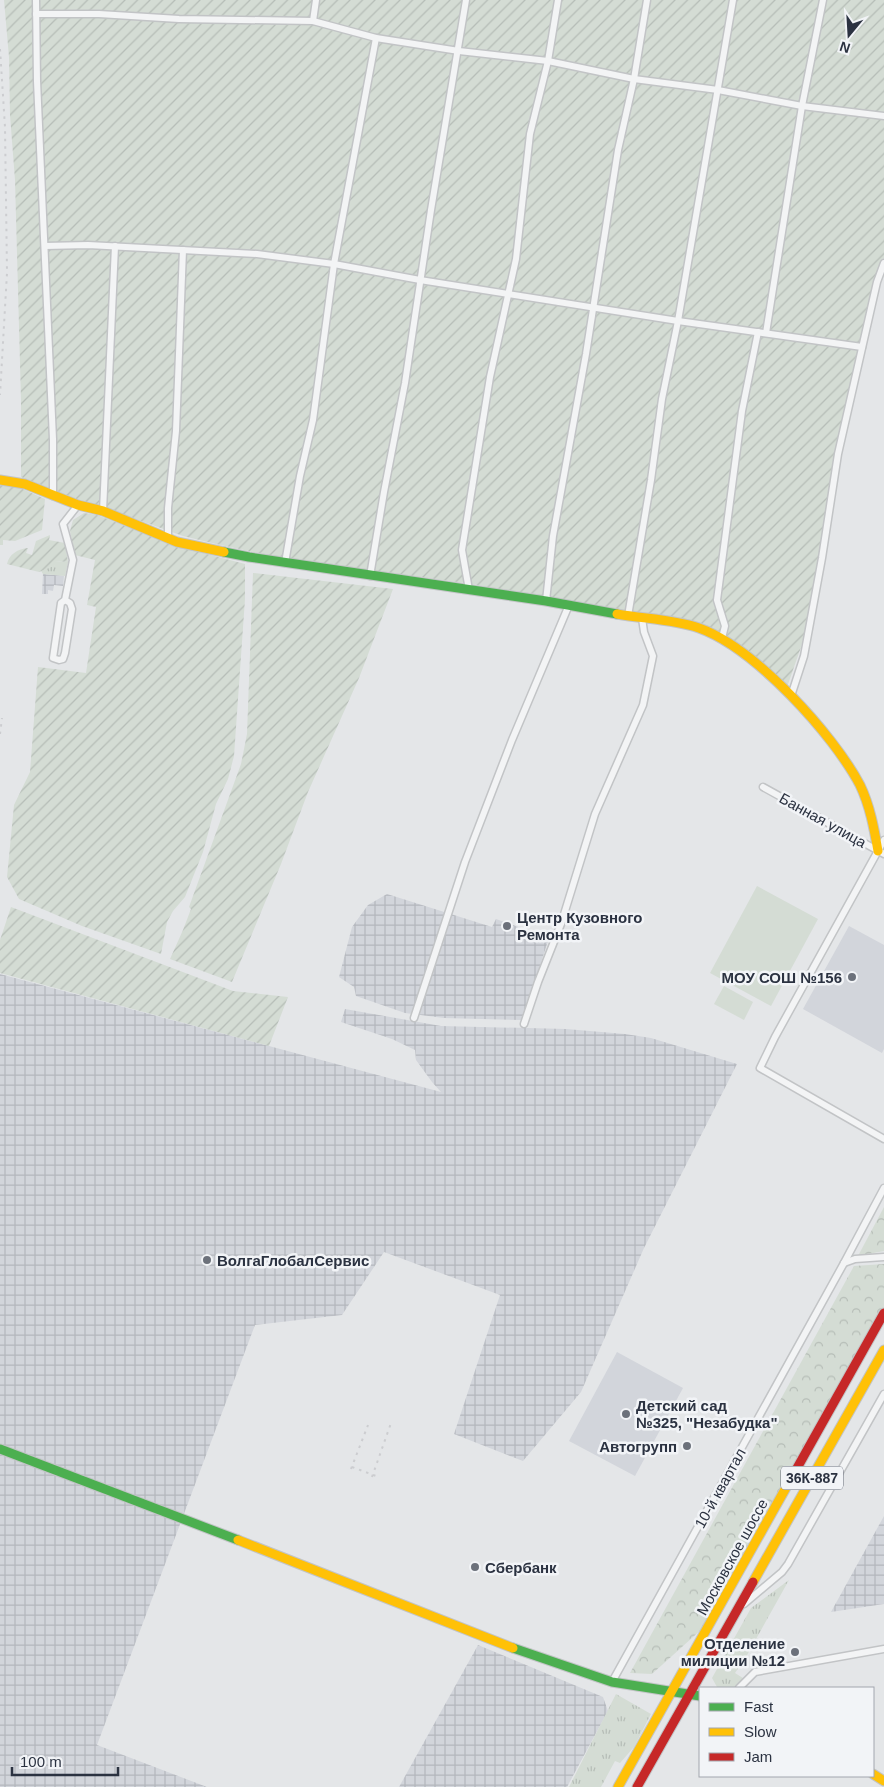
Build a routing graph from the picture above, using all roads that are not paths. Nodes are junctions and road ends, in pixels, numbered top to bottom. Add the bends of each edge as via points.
1 (36, 0) edge
2 (316, 0) edge
3 (466, 0) edge
4 (558, 0) edge
5 (647, 0) edge
6 (734, 0) edge
7 (823, 0) edge
8 (36, 14) junction
9 (313, 21) junction
10 (376, 38) junction
11 (459, 51) junction
12 (548, 61) junction
13 (634, 79) junction
14 (718, 90) junction
15 (802, 106) junction
16 (884, 116) edge
17 (45, 246) junction
18 (115, 246) junction
19 (183, 250) junction
20 (884, 263) edge
21 (334, 264) junction
22 (420, 280) junction
23 (508, 293) junction
24 (594, 307) junction
25 (678, 321) junction
26 (758, 332) junction
27 (766, 333) junction
28 (862, 347) junction
29 (0, 480) edge
30 (52, 496) junction
31 (78, 505) junction
32 (103, 511) junction
33 (168, 537) junction
34 (285, 563) junction
35 (370, 576) junction
36 (469, 590) junction
37 (65, 600) junction
38 (546, 601) junction
39 (569, 605) junction
40 (628, 616) junction
41 (642, 618) junction
42 (722, 638) junction
43 (791, 696) junction
44 (762, 787) dead end
45 (884, 840) edge
46 (881, 852) edge
47 (414, 1018) dead end
48 (524, 1024) dead end
49 (884, 1139) edge
50 (884, 1188) edge
51 (884, 1257) edge
52 (844, 1264) junction
53 (884, 1313) edge
54 (884, 1350) edge
55 (884, 1394) edge
56 (0, 1449) edge
57 (741, 1606) junction
58 (884, 1649) edge
59 (612, 1682) junction
60 (740, 1687) edge
61 (672, 1692) junction
62 (690, 1695) junction
63 (699, 1696) edge
64 (618, 1787) edge
65 (638, 1787) edge

1 - 8 street
2 - 9 street
3 - 11 street
4 - 12 street
5 - 13 street
6 - 14 street
7 - 15 street
8 - 9 street
8 - 17 street
9 - 10 street
10 - 11 street
10 - 21 street
11 - 12 street
11 - 22 street
12 - 13 street
12 - 23 street via 530,134 516,260
13 - 14 street
13 - 24 street via 618,150
14 - 15 street
14 - 25 street
15 - 16 street
15 - 27 street
17 - 18 street
17 - 30 street via 53,439
18 - 19 street
18 - 32 street
19 - 21 street via 257,254
19 - 33 street
20 - 28 street
21 - 22 street
21 - 34 street via 313,420
22 - 23 street
22 - 35 street
23 - 24 street
23 - 36 street via 490,378 462,550
24 - 25 street
24 - 38 street via 554,536
25 - 26 street
25 - 40 street via 662,399
26 - 27 street
26 - 42 street via 742,411 717,600 724,626
27 - 28 street
28 - 43 street via 838,454 806,648
29 - 30 street via 24,484
30 - 31 street
31 - 32 street
31 - 37 street via 63,524 73,560
32 - 33 street
33 - 34 street via 177,542
34 - 35 street
35 - 36 street
36 - 38 street
37 - 37 street via 61,603 53,649 53,658 58,660 63,659 65,653 72,609
38 - 39 street
39 - 40 street
39 - 47 street via 465,862
40 - 41 street
41 - 42 street via 664,618
41 - 48 street via 653,656 643,706 595,814 561,924
42 - 43 street via 755,662
43 - 46 street via 836,747 860,786
44 - 46 street, Банная улица
45 - 46 street
46 - 49 street via 784,1020 760,1068
50 - 52 street, 10-й квартал
51 - 52 street via 855,1259
52 - 59 street, 10-й квартал
53 - 61 street, Московское шоссе / 36К-887
54 - 57 street, Московское шоссе / 36К-887
55 - 57 street via 788,1564
56 - 59 street via 484,1638
57 - 62 street, Московское шоссе / 36К-887
58 - 60 street via 755,1672
59 - 61 street
61 - 62 street
61 - 64 street, Московское шоссе / 36К-887
62 - 63 street
62 - 65 street, Московское шоссе / 36К-887

